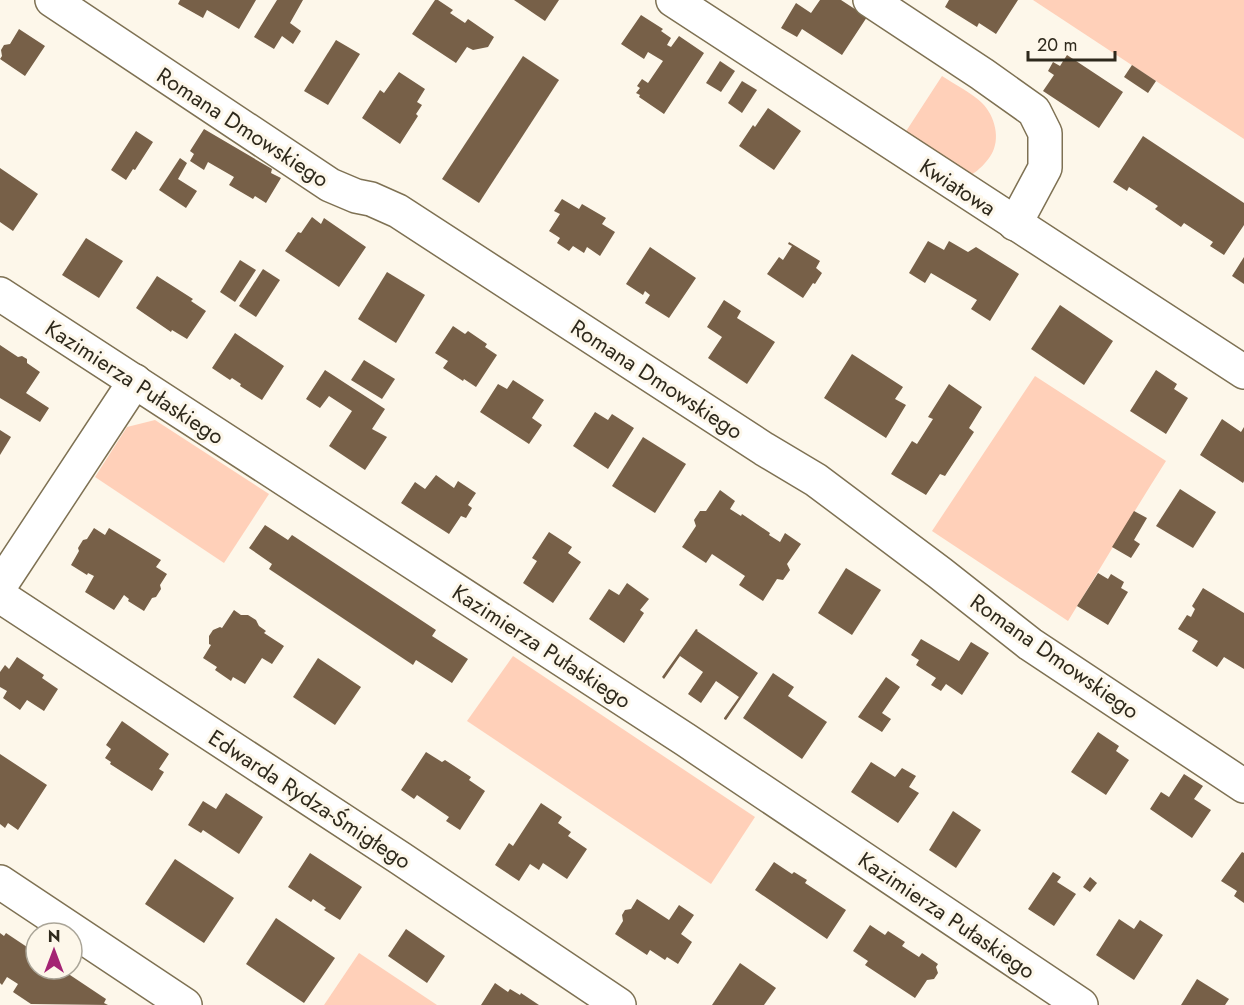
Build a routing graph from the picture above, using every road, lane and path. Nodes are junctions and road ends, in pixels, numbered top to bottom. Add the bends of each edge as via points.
1 (52, 0) edge
2 (673, 0) edge
3 (870, 0) edge
4 (1015, 224) junction
5 (0, 294) edge
6 (1244, 372) edge
7 (135, 381) junction
8 (0, 586) edge
9 (0, 596) edge
10 (1244, 786) edge
11 (0, 882) edge
12 (185, 1005) edge
13 (619, 1005) edge
14 (1081, 1005) edge

1 - 10 street, Romana Dmowskiego via 330,185 398,211 816,480 1030,644
2 - 4 street, Kwiatowa
3 - 4 street via 1035,111 1046,134 1045,168
4 - 6 street, Kwiatowa
5 - 7 street, Kazimierza Pułaskiego
7 - 8 street
7 - 14 street, Kazimierza Pułaskiego via 686,740
9 - 13 street, Edwarda Rydza-Śmigłego
11 - 12 street

